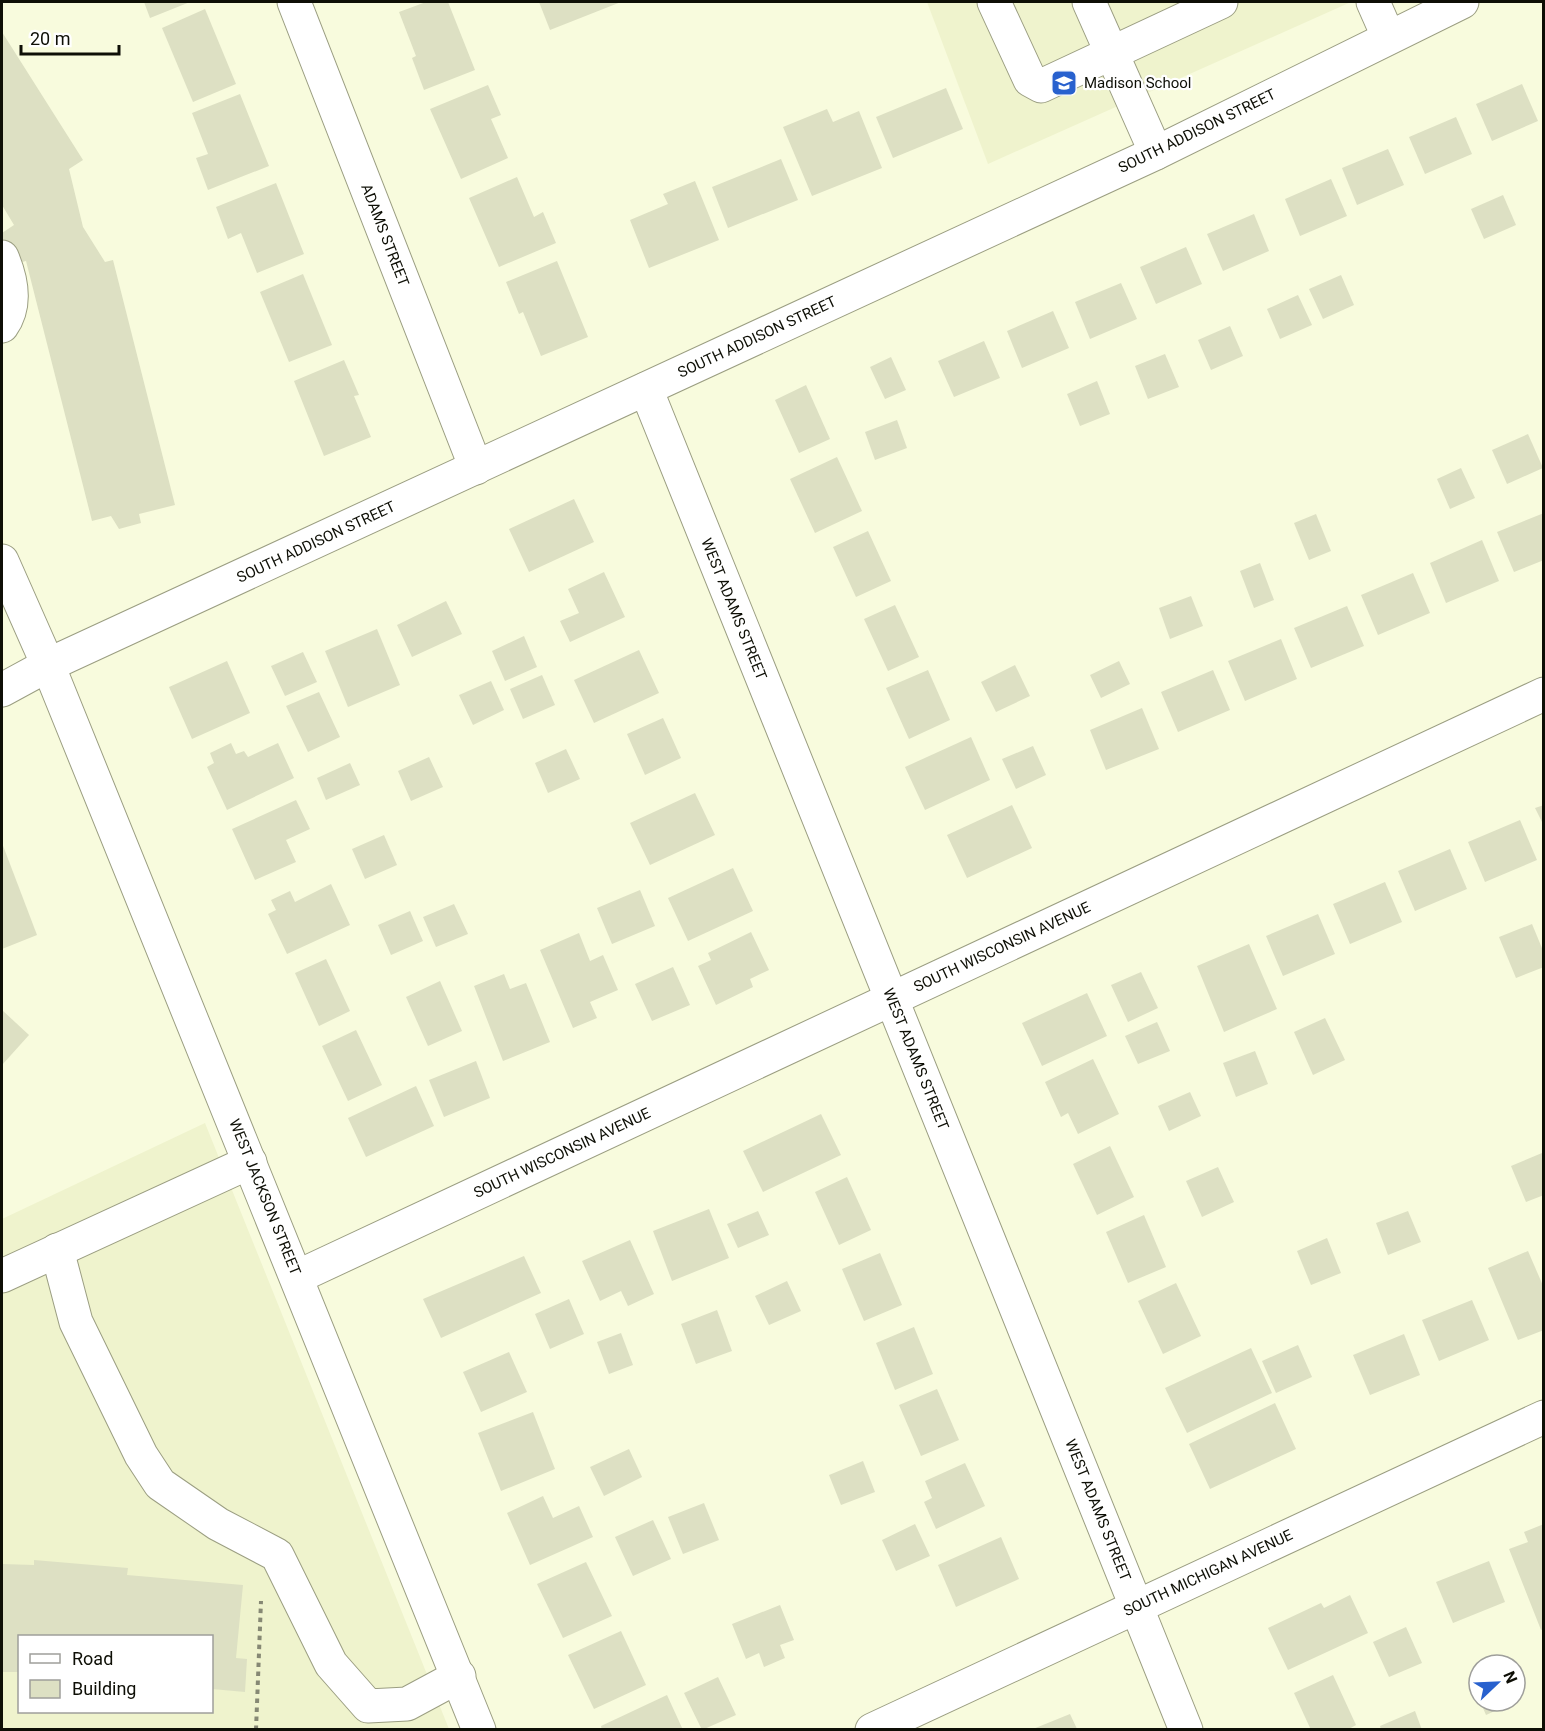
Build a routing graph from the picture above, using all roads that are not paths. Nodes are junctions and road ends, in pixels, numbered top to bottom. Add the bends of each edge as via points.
1 (294, 2) edge
2 (994, 2) edge
3 (1089, 2) edge
4 (1221, 2) edge
5 (1373, 2) edge
6 (1462, 2) edge
7 (1388, 36) junction
8 (1111, 52) junction
9 (1156, 153) junction
10 (2, 257) edge
11 (2, 326) edge
12 (646, 389) junction
13 (476, 468) junction
14 (2, 561) edge
15 (48, 665) junction
16 (2, 690) edge
17 (1544, 694) edge
18 (892, 999) junction
19 (250, 1162) junction
20 (57, 1250) junction
21 (2, 1276) edge
22 (297, 1277) junction
23 (1544, 1417) edge
24 (1136, 1606) junction
25 (459, 1676) junction
26 (479, 1730) edge
27 (872, 1730) edge
28 (1186, 1730) edge

1 - 13 street, ADAMS STREET
2 - 8 street via 1030,80 1036,85 1047,84
3 - 8 street
4 - 8 street
5 - 7 street
6 - 7 street, SOUTH ADDISON STREET
7 - 9 street, SOUTH ADDISON STREET
8 - 9 street
9 - 12 street, SOUTH ADDISON STREET
10 - 11 street via 10,276 11,295
12 - 13 street, SOUTH ADDISON STREET
12 - 18 street, WEST ADAMS STREET
13 - 15 street, SOUTH ADDISON STREET
14 - 15 street, WEST JACKSON STREET
15 - 16 street, SOUTH ADDISON STREET
15 - 19 street, WEST JACKSON STREET
17 - 18 street, SOUTH WISCONSIN AVENUE
18 - 22 street, SOUTH WISCONSIN AVENUE
18 - 24 street, WEST ADAMS STREET
19 - 20 street
19 - 22 street, WEST JACKSON STREET
20 - 21 street
20 - 25 street via 76,1322 141,1455 160,1484 218,1524 278,1555 331,1664 368,1706 407,1704
22 - 25 street, WEST JACKSON STREET
23 - 24 street, SOUTH MICHIGAN AVENUE
24 - 27 street, SOUTH MICHIGAN AVENUE
24 - 28 street, WEST ADAMS STREET
25 - 26 street, WEST JACKSON STREET

